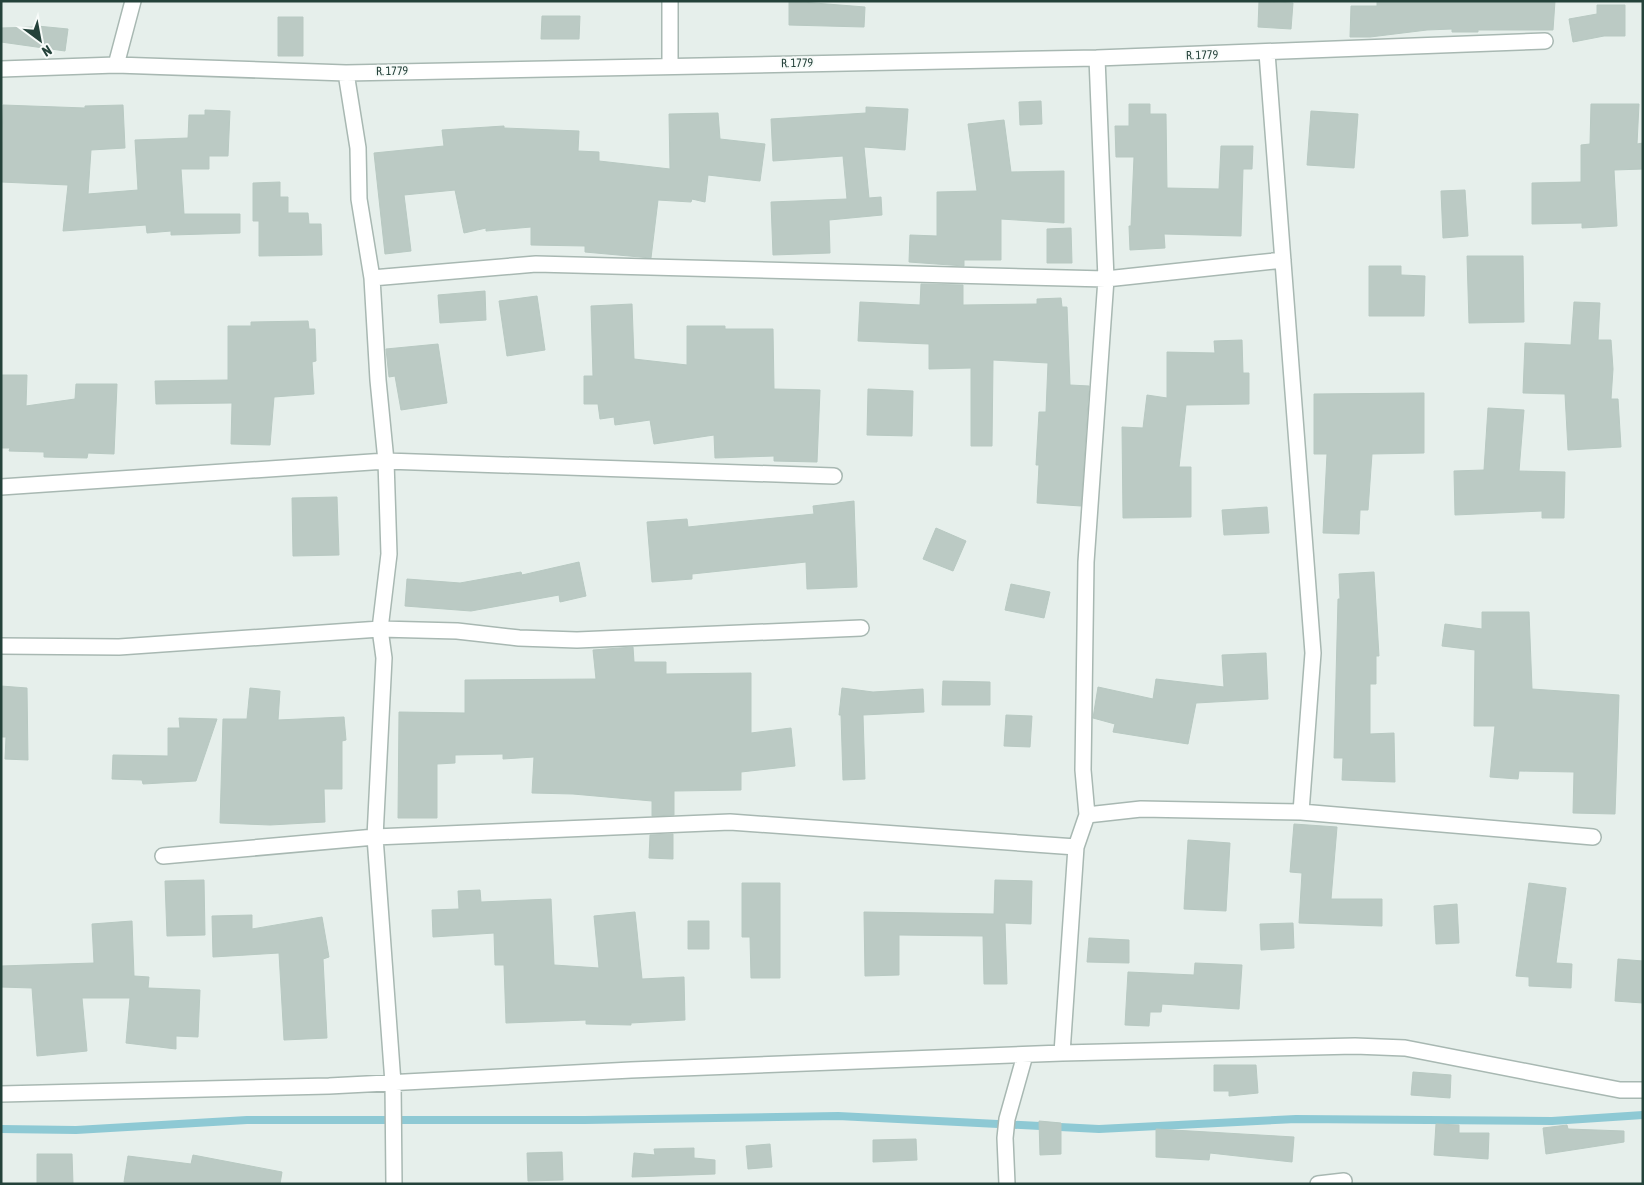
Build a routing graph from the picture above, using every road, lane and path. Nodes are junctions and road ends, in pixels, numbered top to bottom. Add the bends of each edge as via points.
1 (133, 1) edge
2 (670, 1) edge
3 (1545, 41) dead end
4 (1267, 53) junction
5 (1097, 58) junction
6 (116, 65) junction
7 (670, 65) junction
8 (1, 69) edge
9 (346, 72) junction
10 (1283, 260) junction
11 (372, 278) junction
12 (1106, 279) junction
13 (386, 461) junction
14 (834, 476) dead end
15 (1, 487) edge
16 (861, 628) dead end
17 (380, 629) junction
18 (1, 646) edge
19 (1301, 812) junction
20 (1086, 816) junction
21 (375, 837) junction
22 (1593, 837) dead end
23 (1076, 846) junction
24 (163, 856) dead end
25 (1062, 1052) junction
26 (1025, 1055) junction
27 (393, 1083) junction
28 (1643, 1090) edge
29 (1, 1094) edge
30 (1344, 1181) dead end
31 (394, 1184) edge
32 (1007, 1184) edge
33 (1318, 1184) edge

1 - 6 street
2 - 7 street
3 - 4 street, R. 1779
4 - 5 street, R. 1779
4 - 10 street
5 - 7 street, R. 1779
5 - 12 street
6 - 8 street, R. 1779
6 - 9 street, R. 1779
7 - 9 street, R. 1779
9 - 11 street via 358,148 359,199
10 - 12 street
10 - 19 street via 1313,653
11 - 12 street via 536,264
11 - 13 street
12 - 20 street via 1086,562 1083,770
13 - 14 street
13 - 15 street
13 - 17 street via 389,554
16 - 17 street via 577,640
17 - 18 street via 119,648
17 - 21 street via 384,658
19 - 20 street via 1141,809
19 - 22 street
20 - 23 street
21 - 23 street via 730,822
21 - 24 street
21 - 27 street
23 - 25 street
25 - 26 street
25 - 28 street via 1355,1046 1405,1048 1620,1090
26 - 27 street
26 - 32 street via 1007,1119
27 - 29 street
27 - 31 street
30 - 33 street

